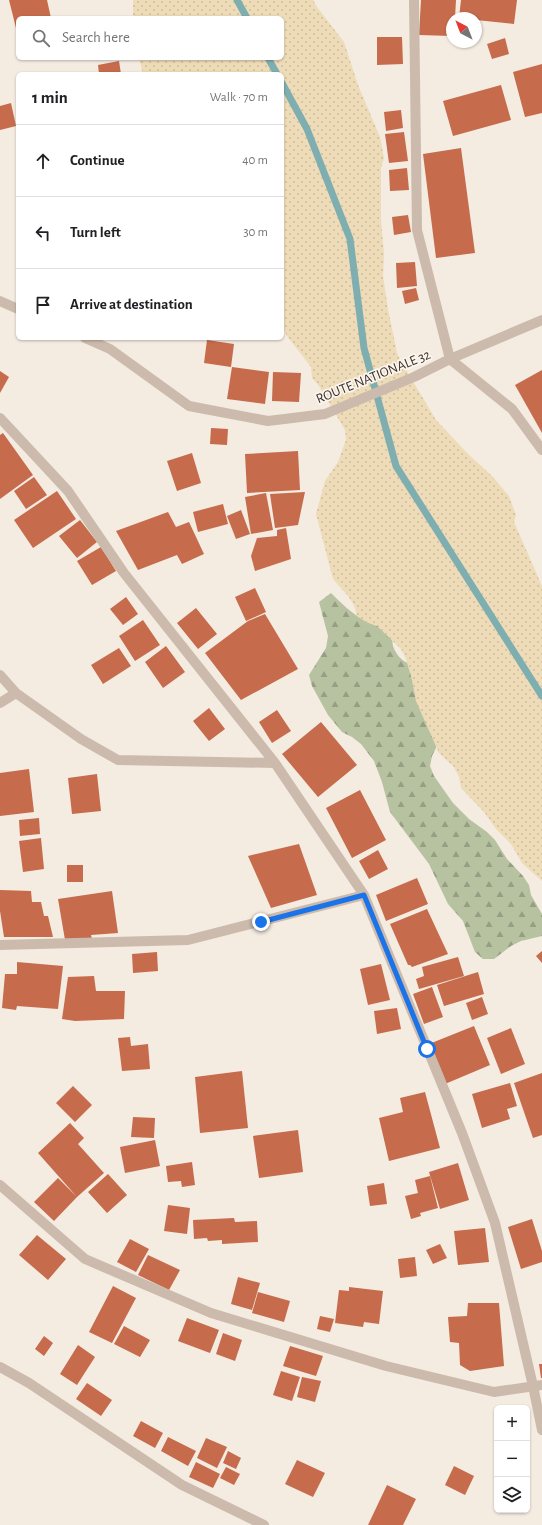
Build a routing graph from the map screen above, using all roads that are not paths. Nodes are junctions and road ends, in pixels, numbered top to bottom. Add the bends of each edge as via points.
1 (414, 0) edge
2 (0, 301) edge
3 (16, 308) edge
4 (542, 320) edge
5 (90, 340) edge
6 (450, 359) junction
7 (0, 418) edge
8 (542, 450) edge
9 (0, 675) edge
10 (16, 693) junction
11 (0, 703) edge
12 (275, 763) junction
13 (364, 895) junction
14 (0, 945) edge
15 (0, 1185) edge
16 (0, 1367) edge
17 (538, 1386) edge
18 (542, 1430) edge
19 (264, 1525) edge

1 - 6 street via 418,230
2 - 3 street
4 - 6 street, ROUTE NATIONALE 32
5 - 6 street, ROUTE NATIONALE 32 via 110,349 189,406 268,421 325,414
6 - 8 street via 512,409
7 - 12 street via 68,491 124,573
9 - 10 street
10 - 11 street
10 - 12 street via 81,739 118,760
12 - 13 street
13 - 14 street via 188,940
13 - 17 street via 462,1133 495,1223
15 - 17 street via 85,1259 211,1313 386,1366 494,1392
16 - 19 street via 29,1383 182,1485
17 - 18 street

